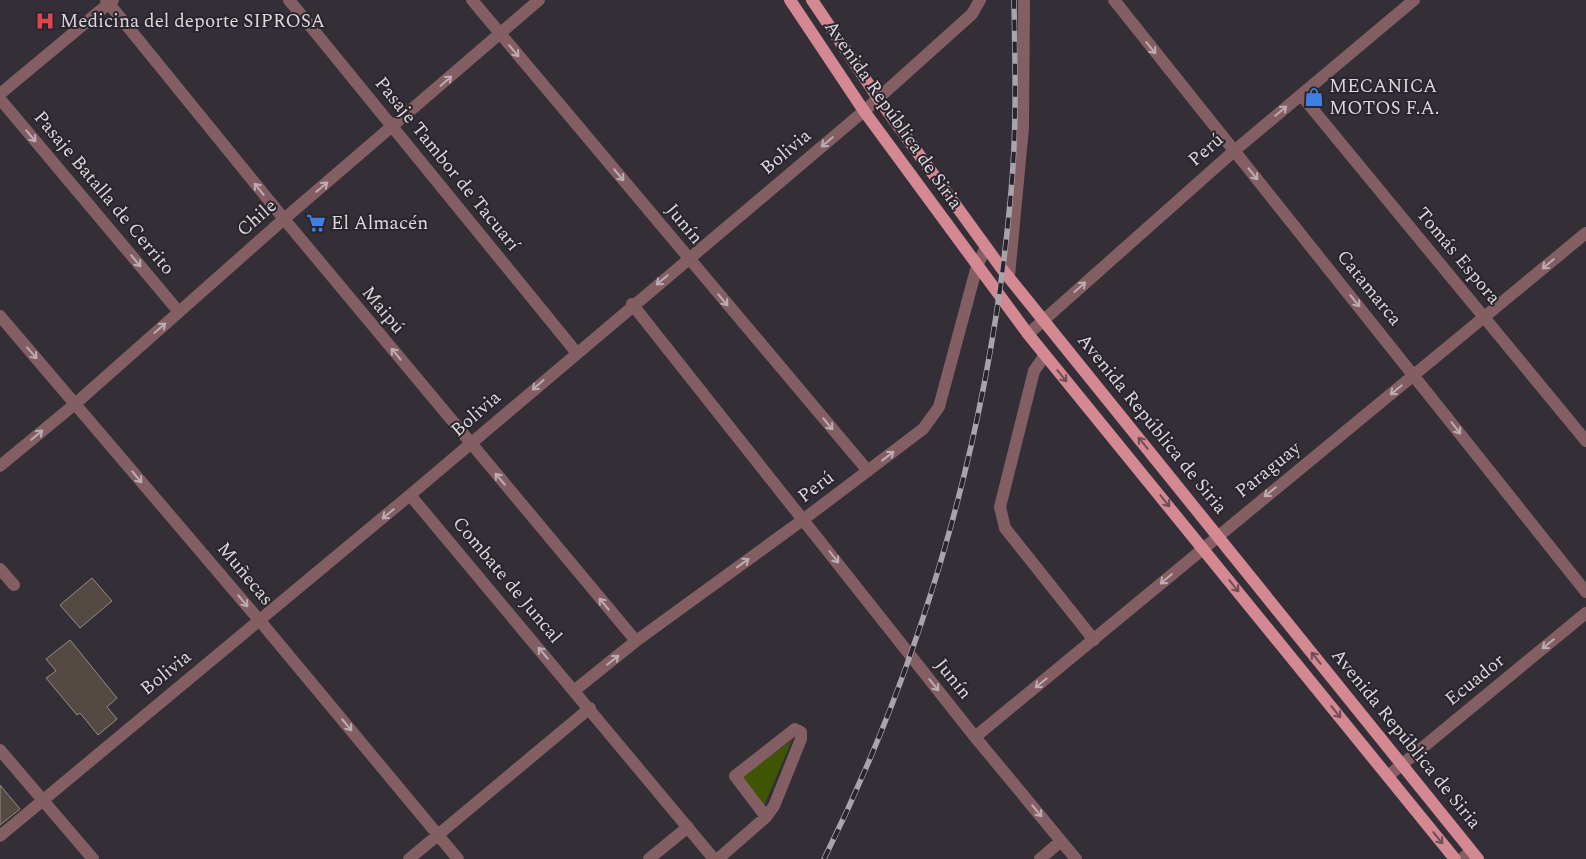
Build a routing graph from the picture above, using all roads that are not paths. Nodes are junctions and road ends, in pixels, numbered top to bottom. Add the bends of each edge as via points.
1 (289, 0) edge
2 (472, 0) edge
3 (539, 0) edge
4 (790, 0) edge
5 (812, 0) edge
6 (980, 0) edge
7 (1024, 0) edge
8 (1414, 0) edge
9 (109, 1) edge
10 (1117, 5) edge
11 (500, 34) junction
12 (0, 94) edge
13 (1301, 95) junction
14 (878, 98) junction
15 (0, 99) edge
16 (864, 110) junction
17 (393, 127) junction
18 (1234, 151) junction
19 (284, 219) junction
20 (1586, 233) edge
21 (986, 247) junction
22 (688, 258) junction
23 (977, 266) junction
24 (1009, 276) junction
25 (632, 304) junction
26 (179, 312) junction
27 (0, 316) edge
28 (1484, 317) junction
29 (1043, 319) junction
30 (1028, 334) junction
31 (576, 352) junction
32 (1045, 355) junction
33 (1414, 375) junction
34 (75, 404) junction
35 (1586, 441) edge
36 (470, 444) junction
37 (0, 466) edge
38 (868, 472) junction
39 (410, 495) junction
40 (804, 519) junction
41 (1218, 535) junction
42 (1203, 548) junction
43 (0, 568) edge
44 (14, 585) dead end
45 (1586, 592) edge
46 (1586, 614) edge
47 (260, 621) junction
48 (1094, 640) junction
49 (636, 641) junction
50 (575, 690) junction
51 (590, 708) junction
52 (975, 737) junction
53 (0, 750) edge
54 (1402, 764) junction
55 (1388, 776) junction
56 (42, 799) junction
57 (766, 817) junction
58 (688, 828) junction
59 (438, 835) junction
60 (0, 836) edge
61 (1061, 840) junction
62 (1470, 856) edge
63 (93, 859) edge
64 (409, 859) edge
65 (458, 859) edge
66 (649, 859) edge
67 (714, 859) edge
68 (718, 859) edge
69 (1040, 859) edge
70 (1076, 859) edge
71 (1455, 859) edge

1 - 17 street, Pasaje Tambor de Tacuarí
2 - 11 street, Junín
3 - 11 street, Chile
4 - 16 main road, Avenida República de Siria
5 - 14 main road, Avenida República de Siria
6 - 14 street, Bolivia via 972,14
7 - 24 street via 1023,128
8 - 13 street, Perú
9 - 12 street
19 -> 9 street, Maipú
10 -> 18 street, Catamarca
17 -> 11 street, Chile
11 -> 22 street, Junín
18 -> 13 street, Perú
13 - 28 street, Tomás Espora
14 - 16 street, Bolivia
14 - 21 main road, Avenida República de Siria
15 -> 26 street, Pasaje Batalla de Cerrito
16 -> 22 street, Bolivia
16 - 23 main road, Avenida República de Siria
19 -> 17 street, Chile
17 - 31 street, Pasaje Tambor de Tacuarí
29 -> 18 street, Perú
18 -> 33 street, Catamarca
19 - 26 street, Chile
36 -> 19 street, Maipú
20 -> 28 street, Paraguay
21 - 23 street, Perú
21 - 24 main road, Avenida República de Siria
22 -> 25 street, Bolivia
22 -> 38 street, Junín
23 - 30 main road, Avenida República de Siria
38 -> 23 street, Perú via 923,429 939,407
24 - 29 main road, Avenida República de Siria
25 - 31 street, Bolivia
25 - 40 street
34 -> 26 street, Chile
27 -> 34 street, Muñecas
28 - 33 street, Paraguay
28 - 35 street, Tomás Espora
29 - 30 street, Perú
41 -> 29 main road, Avenida República de Siria
30 - 32 main road, Avenida República de Siria
31 -> 36 street, Bolivia
32 -> 42 main road, Avenida República de Siria
32 - 48 street via 1034,371 1000,507 1005,528
33 -> 41 street, Paraguay
33 -> 45 street, Catamarca
37 -> 34 street, Chile
34 -> 47 street, Muñecas
36 - 39 street, Bolivia
49 -> 36 street, Maipú
38 - 40 street, Perú
39 -> 47 street, Bolivia
50 -> 39 street, Combate de Juncal
49 -> 40 street, Perú
40 -> 52 street, Junín
41 - 42 street, Paraguay
54 -> 41 main road, Avenida República de Siria
42 -> 48 street, Paraguay
42 -> 55 main road, Avenida República de Siria
43 - 44 street
46 -> 54 street, Ecuador
47 - 56 street, Bolivia
47 -> 59 street, Muñecas
48 -> 52 street, Paraguay
50 -> 49 street, Perú
50 - 51 street
51 - 58 street
51 - 59 street
52 -> 61 street, Junín
53 - 56 street
54 - 55 street, Ecuador
54 - 62 main road, Avenida República de Siria
55 -> 71 main road, Avenida República de Siria
56 - 60 street, Bolivia
56 - 63 street
57 - 57 street via 774,806 802,739 801,732 795,729 735,776
57 - 68 street
58 - 66 street
58 - 67 street
59 - 64 street
59 - 65 street, Muñecas
61 - 69 street
61 - 70 street, Junín

